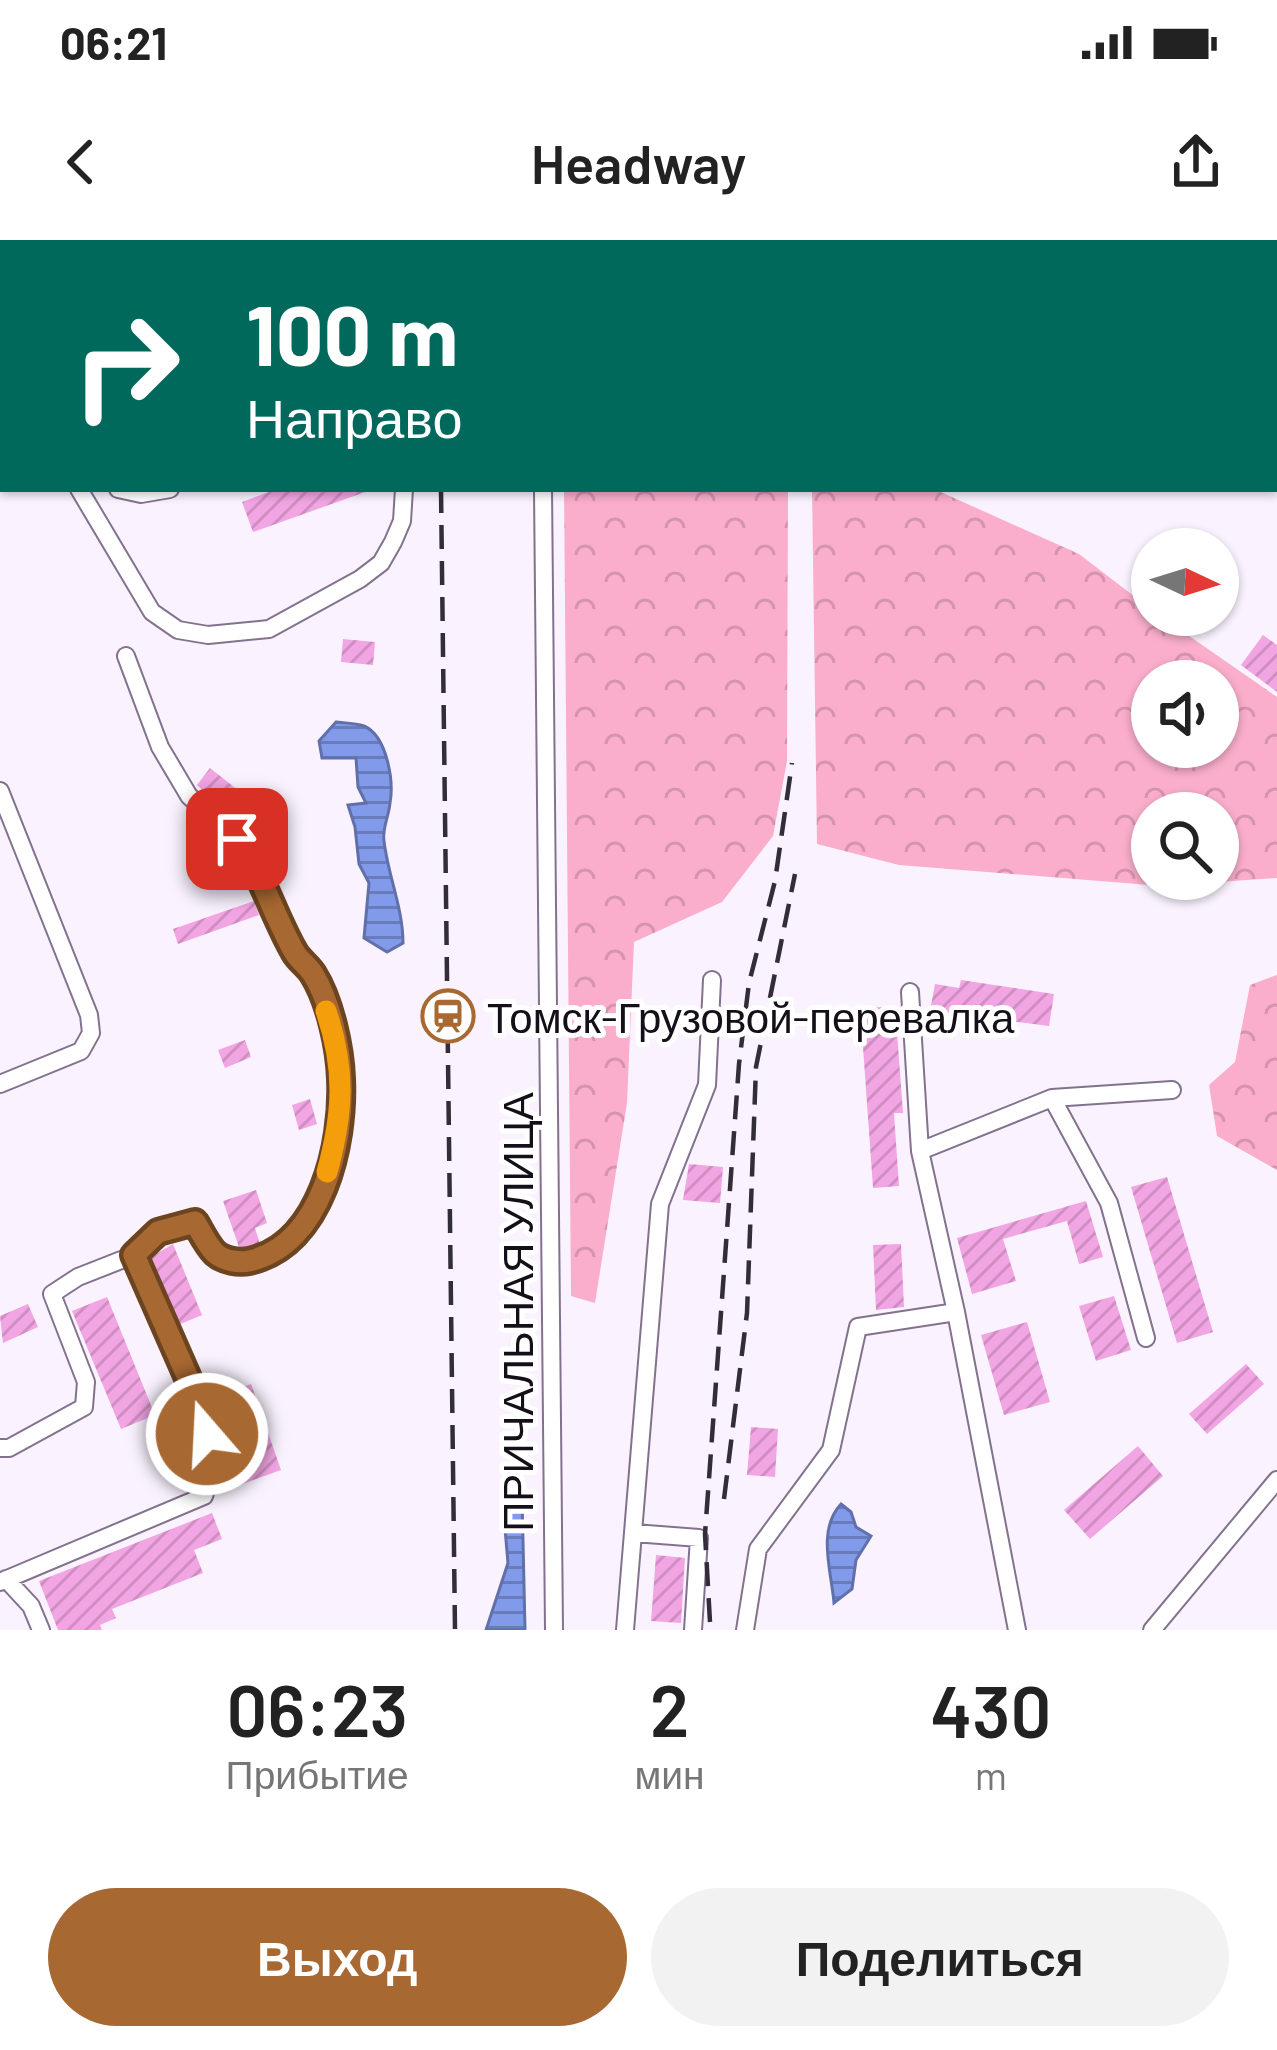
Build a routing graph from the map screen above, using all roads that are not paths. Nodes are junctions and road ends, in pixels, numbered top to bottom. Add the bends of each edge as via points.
1 (81, 492) edge
2 (404, 492) edge
3 (543, 492) edge
4 (126, 656) dead end
5 (0, 791) edge
6 (712, 980) dead end
7 (910, 992) dead end
8 (0, 1084) edge
9 (1172, 1090) dead end
10 (1052, 1097) junction
11 (920, 1151) junction
12 (134, 1255) junction
13 (956, 1312) junction
14 (1146, 1338) dead end
15 (0, 1448) edge
16 (1277, 1480) edge
17 (634, 1533) junction
18 (3, 1580) edge
19 (1158, 1628) edge
20 (41, 1630) edge
21 (554, 1630) edge
22 (625, 1630) edge
23 (693, 1630) edge
24 (745, 1630) edge
25 (1017, 1630) edge

1 - 2 street via 152,612 178,630 208,635 269,629 359,580 393,542
3 - 21 street, ПРИЧАЛЬНАЯ УЛИЦА
4 - 12 street via 160,747 189,796 256,866 296,956 314,975 341,1076 340,1124 302,1232 239,1263 217,1255 195,1222 158,1232
5 - 8 street via 91,1033 81,1051
6 - 17 street via 707,1084 660,1204
7 - 11 street
9 - 10 street
10 - 11 street
10 - 14 street via 1109,1203
11 - 13 street
12 - 15 street via 52,1294 86,1382 84,1407
12 - 18 street via 199,1403 214,1464 204,1496
13 - 24 street via 858,1327 831,1450 758,1550
13 - 25 street
16 - 19 street
17 - 22 street
17 - 23 street via 699,1538
18 - 20 street via 31,1606

